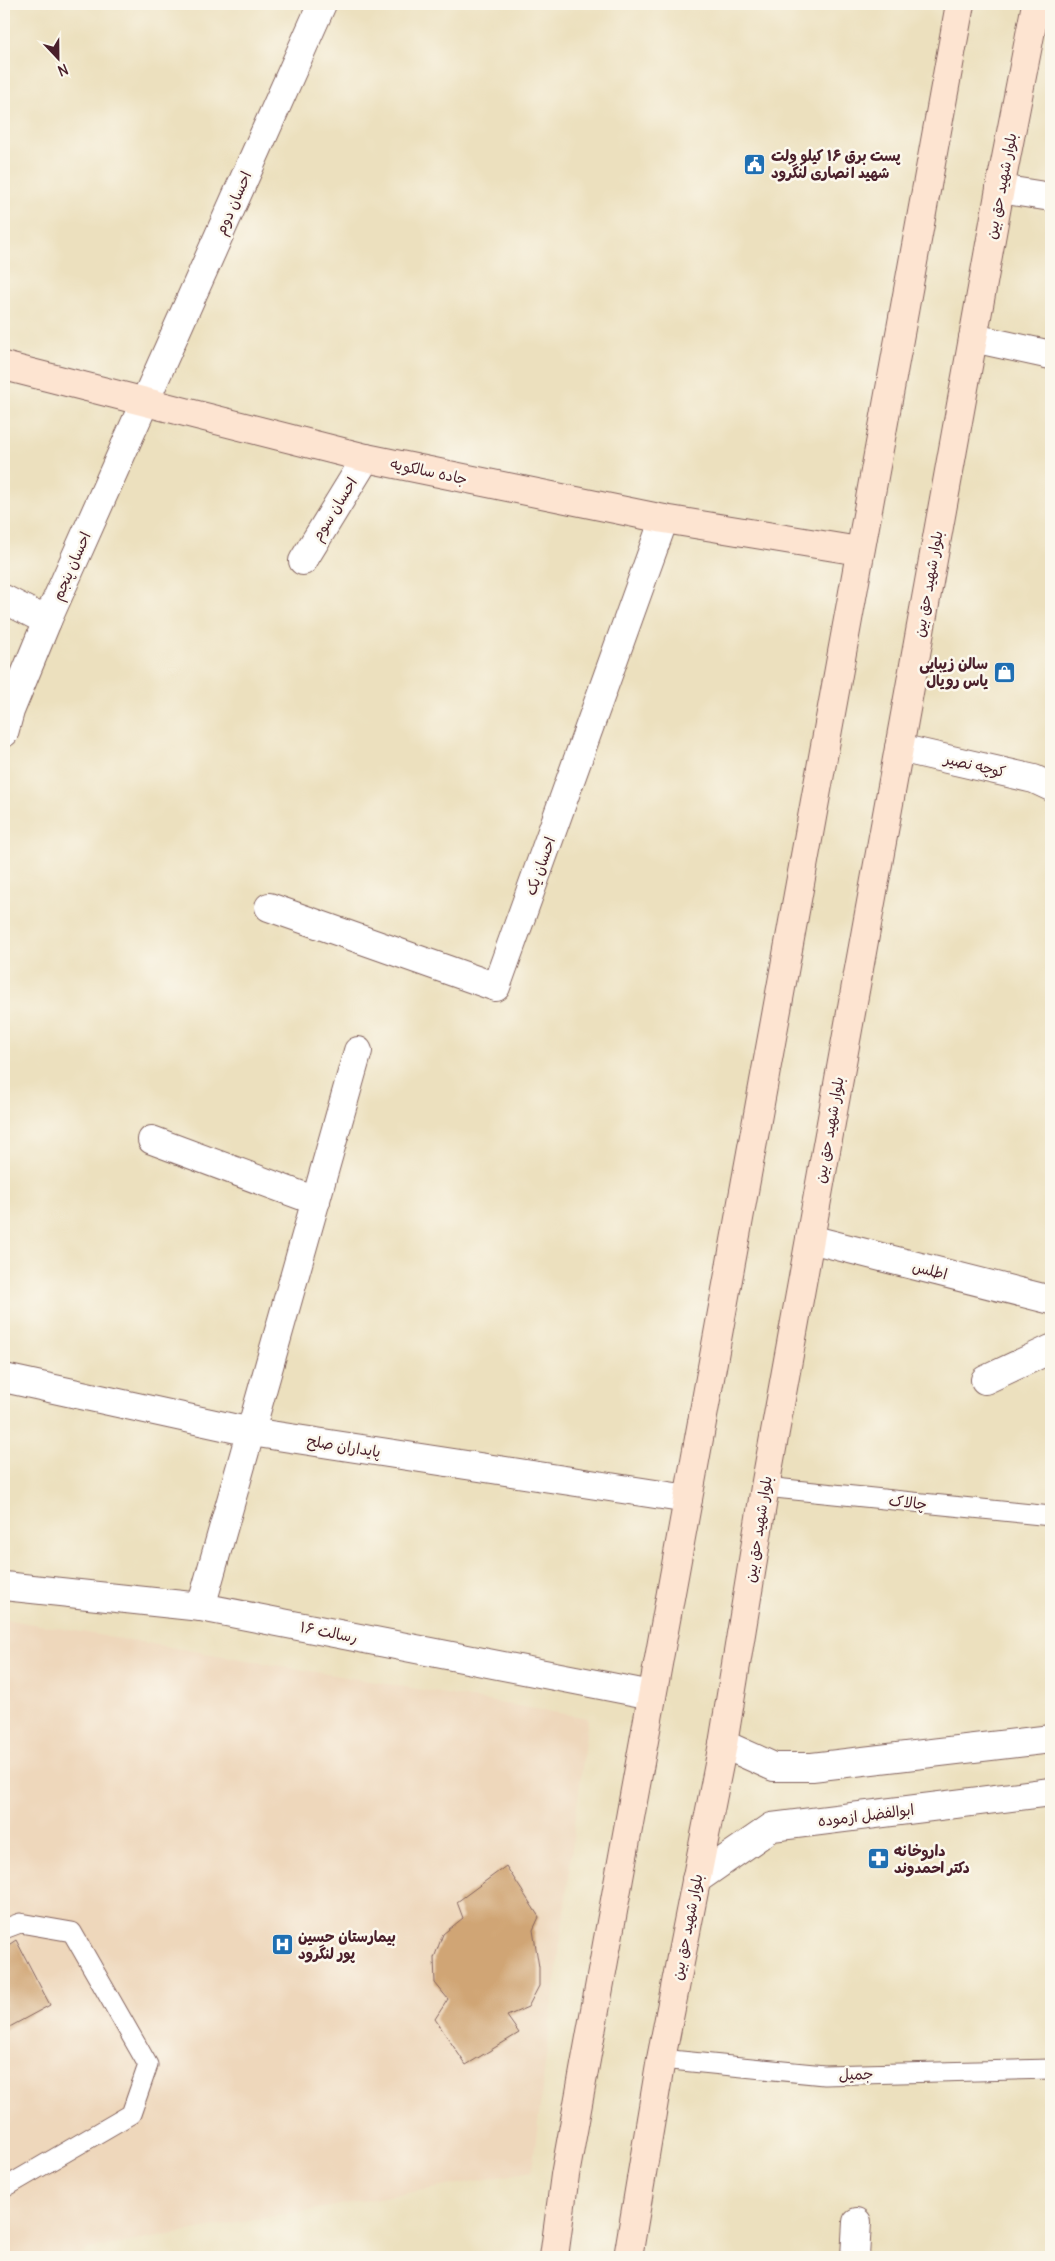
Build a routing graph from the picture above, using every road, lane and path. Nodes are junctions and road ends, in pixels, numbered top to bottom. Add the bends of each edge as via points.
1 (322, 4) edge
2 (960, 4) edge
3 (1036, 4) edge
4 (1000, 189) junction
5 (1051, 197) edge
6 (973, 338) junction
7 (1051, 355) edge
8 (4, 366) edge
9 (144, 402) junction
10 (366, 458) junction
11 (664, 519) junction
12 (859, 551) junction
13 (303, 560) dead end
14 (4, 599) edge
15 (47, 620) junction
16 (6, 717) edge
17 (898, 748) junction
18 (1051, 786) edge
19 (269, 907) dead end
20 (358, 1051) dead end
21 (152, 1140) dead end
22 (316, 1201) junction
23 (810, 1239) junction
24 (1051, 1300) edge
25 (1051, 1349) edge
26 (4, 1378) edge
27 (985, 1380) dead end
28 (251, 1432) junction
29 (765, 1487) junction
30 (688, 1499) junction
31 (1051, 1516) edge
32 (4, 1586) edge
33 (201, 1607) junction
34 (652, 1695) junction
35 (1051, 1739) edge
36 (723, 1744) junction
37 (1051, 1792) edge
38 (696, 1880) junction
39 (4, 1930) edge
40 (661, 2059) junction
41 (1051, 2069) edge
42 (4, 2188) edge
43 (857, 2222) dead end
44 (554, 2257) edge
45 (628, 2257) edge
46 (855, 2257) edge

1 - 9 street, احسان دوم
2 - 12 main road
3 - 4 main road, بلوار شهید حق بین
4 - 5 street
4 - 6 main road, بلوار شهید حق بین
6 - 7 street
6 - 17 main road, بلوار شهید حق بین
8 - 9 main road, جاده سالکویه
9 - 10 main road, جاده سالکویه
9 - 15 street, احسان پنجم
10 - 11 main road, جاده سالکویه
10 - 13 street, احسان سوم
11 - 12 main road, جاده سالکویه
11 - 19 street, احسان یک via 496,987
12 - 30 main road
14 - 15 street
15 - 16 street, احسان پنجم
17 - 18 street, کوچه نصیر via 1034,779
17 - 23 main road, بلوار شهید حق بین
20 - 22 street
21 - 22 street
22 - 28 street
23 - 24 street, اطلس
23 - 29 main road, بلوار شهید حق بین
25 - 27 street
26 - 28 street, پایداران صلح
28 - 30 street, پایداران صلح
28 - 33 street
29 - 31 lane, چالاک
29 - 36 main road, بلوار شهید حق بین
30 - 34 main road
32 - 33 street, رسالت ۱۶
33 - 34 street, رسالت ۱۶
34 - 44 main road
35 - 36 street via 812,1767 774,1767
36 - 38 main road, بلوار شهید حق بین
37 - 38 street, ابوالفضل ازموده via 772,1827
38 - 40 main road, بلوار شهید حق بین
39 - 42 lane via 20,1923 72,1932 148,2064 131,2114
40 - 41 lane, جمیل via 824,2075
40 - 45 main road, بلوار شهید حق بین
43 - 46 street

